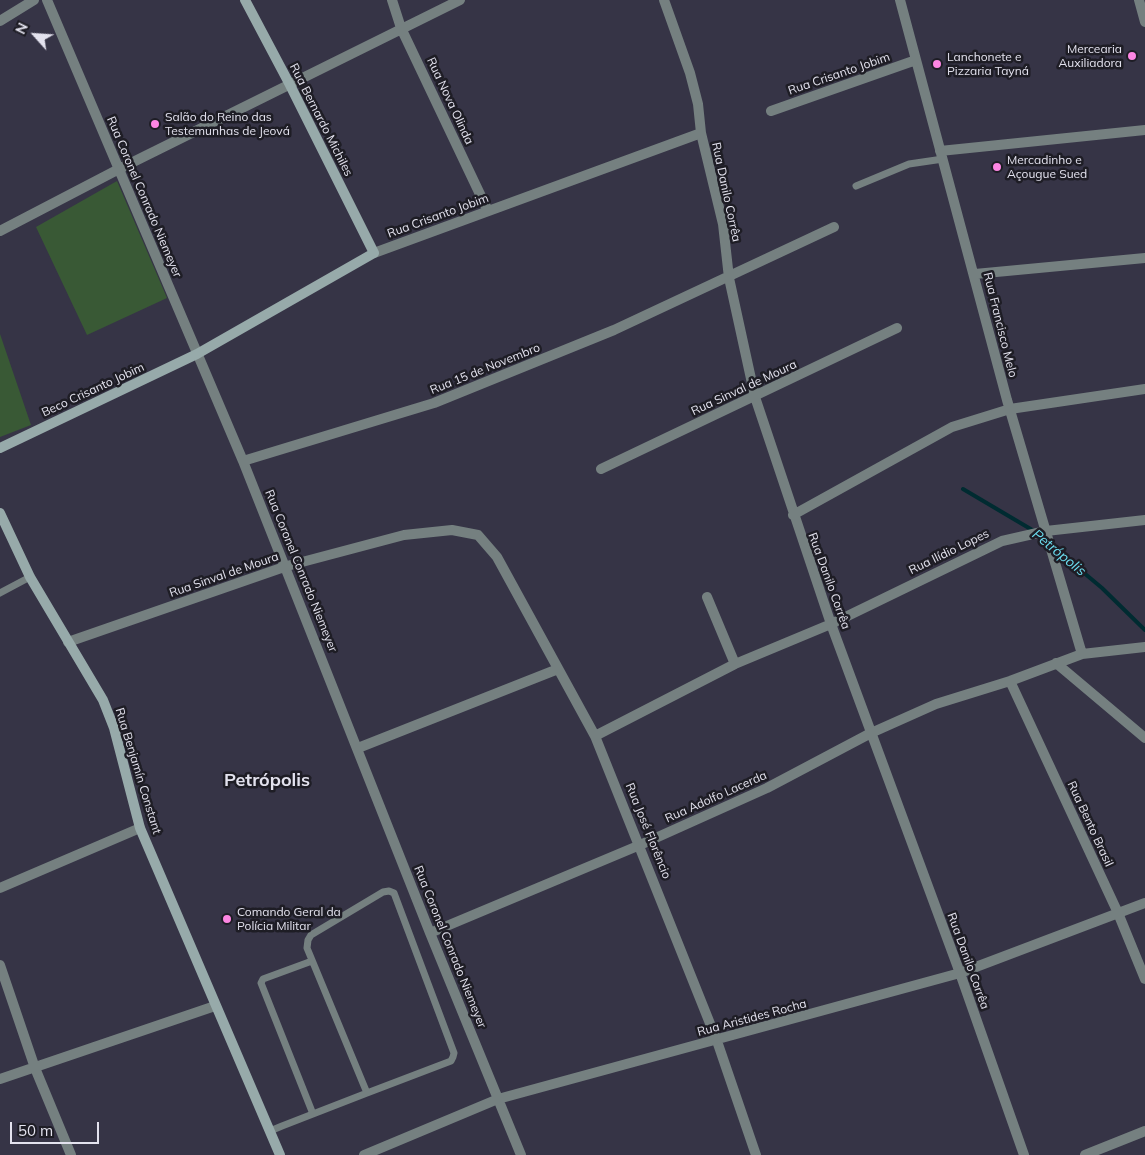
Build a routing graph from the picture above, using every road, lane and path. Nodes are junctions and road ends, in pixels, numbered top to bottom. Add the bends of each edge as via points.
1 (34, 0) edge
2 (47, 0) edge
3 (244, 0) edge
4 (392, 0) edge
5 (460, 0) edge
6 (664, 0) edge
7 (900, 0) edge
8 (1139, 0) edge
9 (0, 20) edge
10 (1145, 22) edge
11 (402, 28) junction
12 (916, 60) junction
13 (290, 85) junction
14 (771, 111) dead end
15 (1145, 130) edge
16 (701, 133) junction
17 (941, 155) junction
18 (118, 169) junction
19 (856, 186) dead end
20 (488, 211) junction
21 (834, 227) dead end
22 (0, 231) edge
23 (374, 253) junction
24 (1145, 258) edge
25 (975, 274) junction
26 (729, 278) junction
27 (897, 328) dead end
28 (197, 354) junction
29 (1145, 388) edge
30 (754, 397) junction
31 (1010, 410) junction
32 (0, 448) edge
33 (244, 461) junction
34 (601, 469) dead end
35 (0, 513) edge
36 (793, 515) junction
37 (1145, 520) edge
38 (1046, 532) junction
39 (478, 536) joint
40 (286, 566) junction
41 (30, 577) junction
42 (0, 593) edge
43 (707, 597) dead end
44 (831, 624) junction
45 (68, 642) junction
46 (1145, 647) edge
47 (1082, 654) junction
48 (1056, 663) junction
49 (735, 664) junction
50 (558, 668) junction
51 (1010, 681) junction
52 (871, 733) junction
53 (595, 736) junction
54 (1145, 738) edge
55 (358, 748) junction
56 (140, 828) junction
57 (640, 845) junction
58 (0, 888) edge
59 (1145, 903) edge
60 (1118, 913) junction
61 (430, 933) junction
62 (312, 961) junction
63 (0, 965) edge
64 (960, 973) junction
65 (1145, 979) edge
66 (215, 1006) junction
67 (717, 1041) junction
68 (35, 1068) junction
69 (0, 1079) edge
70 (367, 1094) junction
71 (498, 1099) junction
72 (313, 1114) junction
73 (270, 1131) junction
74 (1145, 1131) edge
75 (71, 1155) edge
76 (280, 1155) edge
77 (364, 1155) edge
78 (521, 1155) edge
79 (756, 1155) edge
80 (1024, 1155) edge
81 (1085, 1155) edge

1 - 9 street
2 - 18 street, Rua Coronel Conrado Niemeyer
3 - 13 street, Rua Bernardo Michiles
4 - 11 street, Rua Nova Olinda
5 - 11 street
6 - 16 street, Rua Danilo Corrêa via 690,73
7 - 12 street, Rua Francisco Melo
8 - 10 street
11 - 13 street
11 - 20 street, Rua Nova Olinda
12 - 14 street, Rua Crisanto Jobim
12 - 17 street, Rua Francisco Melo
13 - 18 street
13 - 23 street, Rua Bernardo Michiles
15 - 17 street
16 - 20 street, Rua Crisanto Jobim
16 - 26 street, Rua Danilo Corrêa via 723,224
17 - 19 lane via 909,164
17 - 25 street, Rua Francisco Melo
18 - 22 street
18 - 28 street, Rua Coronel Conrado Niemeyer
20 - 23 street, Rua Crisanto Jobim
21 - 26 street, Rua 15 de Novembro
23 - 28 street, Rua Crisanto Jobim
24 - 25 street
25 - 31 street, Rua Francisco Melo
26 - 30 street, Rua Danilo Corrêa
26 - 33 street, Rua 15 de Novembro via 614,330 434,403
27 - 30 street, Rua Sinval de Moura
28 - 32 street, Beco Crisanto Jobim
28 - 33 street, Rua Coronel Conrado Niemeyer
29 - 31 street
30 - 34 street, Rua Sinval de Moura
30 - 36 street, Rua Danilo Corrêa
31 - 36 street via 952,427
31 - 38 street, Rua Francisco Melo
33 - 40 street, Rua Coronel Conrado Niemeyer
35 - 41 street, Rua Benjamín Constant
36 - 44 street, Rua Danilo Corrêa
37 - 38 street, Rua Ilídio Lopes
38 - 44 street, Rua Ilídio Lopes via 995,544
38 - 47 street, Rua Francisco Melo
39 - 40 street, Rua Sinval de Moura via 452,530 404,536
39 - 50 street, Rua José Florêncio via 498,557
40 - 45 street, Rua Sinval de Moura
40 - 55 street, Rua Coronel Conrado Niemeyer
41 - 42 lane
41 - 45 street, Rua Benjamín Constant
43 - 49 street
44 - 49 street, Rua Ilídio Lopes
44 - 52 street, Rua Danilo Corrêa
45 - 56 street, Rua Benjamín Constant via 108,714
46 - 47 street, Rua Adolfo Lacerda
47 - 48 street, Rua Adolfo Lacerda
48 - 51 street, Rua Adolfo Lacerda
48 - 54 street
49 - 53 street, Rua Ilídio Lopes
50 - 53 street, Rua José Florêncio
50 - 55 street
51 - 52 street, Rua Adolfo Lacerda via 936,704
51 - 60 street, Rua Bento Brasil
52 - 57 street, Rua Adolfo Lacerda via 767,788
52 - 64 street, Rua Danilo Corrêa
53 - 57 street, Rua José Florêncio
55 - 61 street, Rua Coronel Conrado Niemeyer
56 - 58 street
56 - 66 street, Rua Benjamín Constant
57 - 61 street, Rua Adolfo Lacerda
57 - 67 street, Rua José Florêncio
59 - 60 street, Rua Aristides Rocha
60 - 64 street, Rua Aristides Rocha
60 - 65 street, Rua Bento Brasil
61 - 71 street, Rua Coronel Conrado Niemeyer
62 - 70 lane
62 - 70 lane via 307,948 311,935 383,892 394,893 454,1057 451,1061
62 - 72 lane via 261,983
63 - 68 street
64 - 67 street, Rua Aristides Rocha
64 - 80 street, Rua Danilo Corrêa
66 - 68 street
66 - 73 street, Rua Benjamín Constant
67 - 71 street, Rua Aristides Rocha
67 - 79 street, Rua José Florêncio
68 - 69 street
68 - 75 street
70 - 72 lane
71 - 77 street, Rua Aristides Rocha
71 - 78 street, Rua Coronel Conrado Niemeyer
72 - 73 lane
73 - 76 street, Rua Benjamín Constant
74 - 81 street

